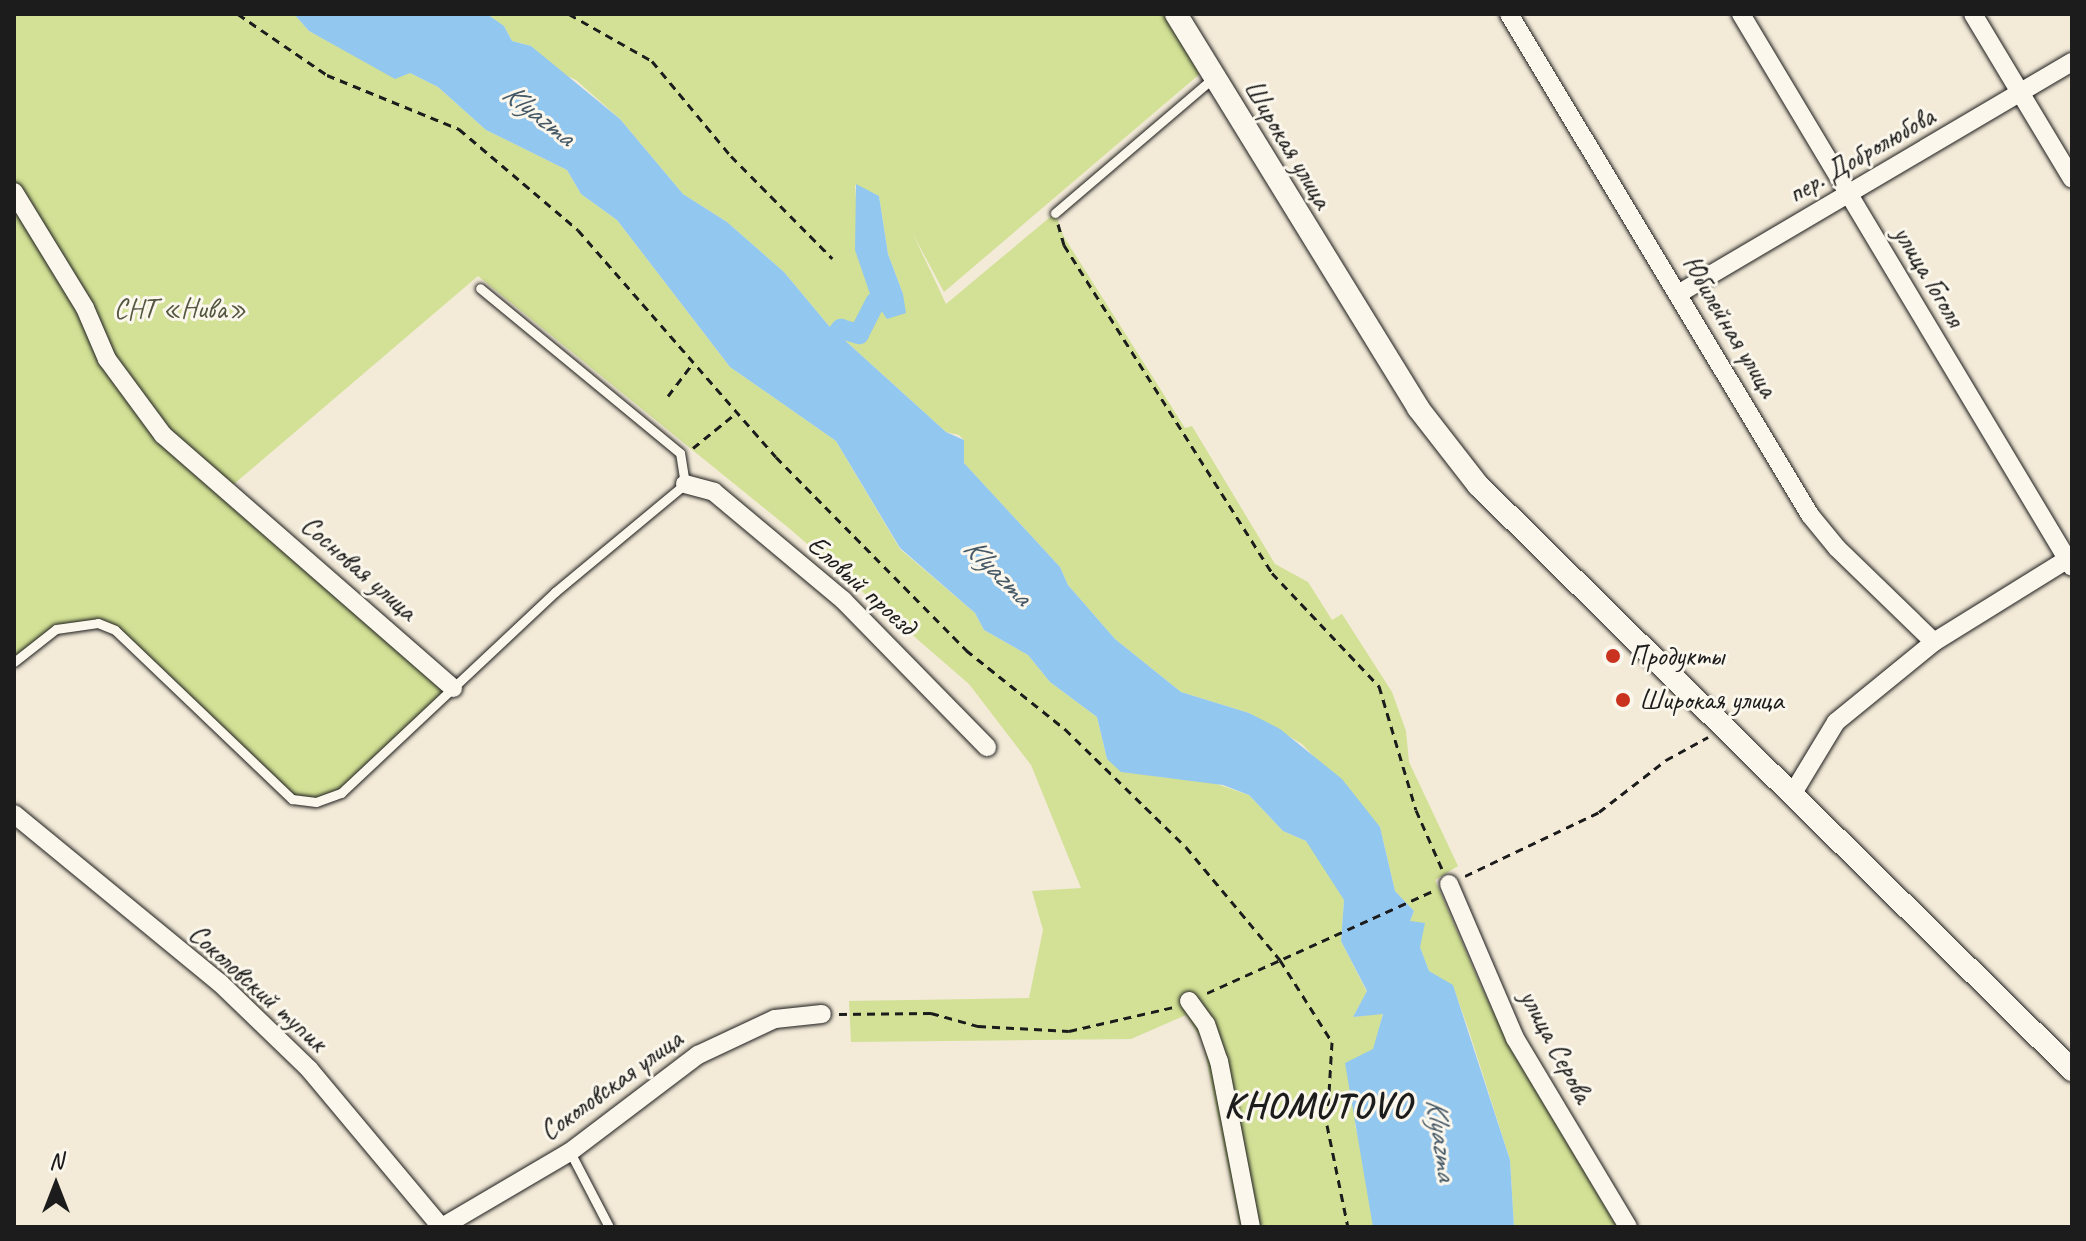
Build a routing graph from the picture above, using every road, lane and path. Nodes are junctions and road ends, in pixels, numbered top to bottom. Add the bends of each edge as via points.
1 (238, 14) edge
2 (569, 14) edge
3 (1176, 14) edge
4 (1509, 14) edge
5 (1741, 14) edge
6 (1973, 14) edge
7 (2072, 62) edge
8 (1214, 77) junction
9 (2021, 93) junction
10 (2072, 179) edge
11 (14, 192) edge
12 (1848, 195) junction
13 (1055, 213) joint
14 (832, 258) dead end
15 (480, 288) dead end
16 (1678, 294) junction
17 (693, 363) junction
18 (668, 396) dead end
19 (736, 413) junction
20 (681, 458) junction
21 (685, 484) junction
22 (2070, 563) edge
23 (1934, 642) junction
24 (14, 662) edge
25 (453, 688) junction
26 (1725, 728) junction
27 (987, 747) dead end
28 (1793, 793) junction
29 (14, 814) edge
30 (1449, 884) junction
31 (1417, 899) dead end
32 (1280, 960) junction
33 (1189, 1001) junction
34 (822, 1014) joint
35 (2072, 1070) edge
36 (570, 1152) junction
37 (442, 1227) edge
38 (609, 1227) edge
39 (1251, 1227) edge
40 (1348, 1227) edge
41 (1628, 1227) edge

1 - 17 path via 327,75 459,129 578,230
2 - 14 path via 652,61 731,156
3 - 8 street, Широкая улица
4 - 16 street, Юбилейная улица
5 - 12 street, улица Гоголя
6 - 9 street
7 - 9 street, пер. Добролюбова
8 - 13 lane
8 - 26 street, Широкая улица via 1409,395 1452,452 1478,485
9 - 10 street
9 - 12 street, пер. Добролюбова
11 - 25 street, Сосновая улица via 125,385 163,435
12 - 16 street, пер. Добролюбова
12 - 22 street, улица Гоголя
13 - 30 path via 1064,245 1272,573 1379,686 1416,810
15 - 20 lane
16 - 23 street, Юбилейная улица via 1810,515
17 - 18 path
17 - 19 path
19 - 20 path
19 - 32 path via 966,650 1129,788
20 - 21 lane
21 - 25 lane via 555,592
21 - 27 street, Еловый проезд via 714,492 843,600
22 - 23 street
23 - 28 street via 1836,722
24 - 25 lane via 56,629 98,623 115,630 292,799 316,802 341,793
26 - 28 street, Широкая улица
26 - 30 path via 1666,760 1599,812
28 - 35 street, Широкая улица
29 - 37 street, Соколовский тупик via 220,983 309,1069
30 - 41 street, улица Серова via 1515,1038
31 - 32 path
32 - 33 path
32 - 40 path via 1332,1042 1327,1125
33 - 34 path via 1069,1031 978,1026 931,1013
33 - 39 street via 1206,1024 1219,1061
34 - 36 street, Соколовская улица via 775,1019 698,1055
36 - 37 street, Соколовская улица
36 - 38 lane

